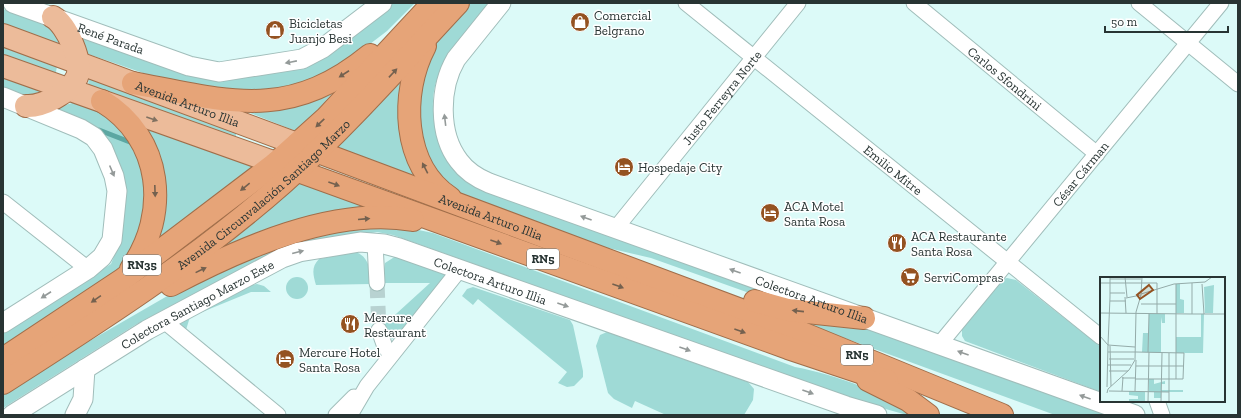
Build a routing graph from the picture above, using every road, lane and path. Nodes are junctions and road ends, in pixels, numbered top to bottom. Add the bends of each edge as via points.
1 (13, 3) edge
2 (382, 3) edge
3 (426, 3) edge
4 (433, 3) edge
5 (501, 3) edge
6 (686, 3) edge
7 (798, 3) edge
8 (914, 3) edge
9 (1139, 3) edge
10 (1221, 3) edge
11 (456, 5) edge
12 (53, 17) junction
13 (3, 35) edge
14 (1188, 43) junction
15 (754, 57) junction
16 (77, 62) junction
17 (3, 66) edge
18 (133, 83) junction
19 (1238, 84) edge
20 (67, 89) junction
21 (3, 97) edge
22 (102, 101) junction
23 (26, 106) junction
24 (297, 144) junction
25 (318, 152) junction
26 (1097, 154) junction
27 (276, 163) junction
28 (297, 170) junction
29 (3, 202) edge
30 (474, 210) junction
31 (616, 228) junction
32 (473, 234) junction
33 (375, 243) junction
34 (573, 247) junction
35 (399, 248) joint
36 (1008, 262) junction
37 (88, 269) junction
38 (460, 269) junction
39 (122, 280) junction
40 (377, 283) tunnel mouth
41 (864, 318) junction
42 (164, 321) junction
43 (3, 323) edge
44 (379, 330) tunnel mouth
45 (80, 334) junction
46 (1100, 336) edge
47 (939, 344) junction
48 (391, 356) junction
49 (3, 359) edge
50 (834, 364) junction
51 (85, 369) junction
52 (3, 383) edge
53 (367, 386) junction
54 (1157, 402) edge
55 (976, 406) junction
56 (12, 415) edge
57 (74, 415) edge
58 (278, 415) edge
59 (336, 415) edge
60 (350, 415) edge
61 (877, 415) edge
62 (928, 415) edge
63 (1002, 415) edge
64 (1135, 415) edge
65 (1162, 415) edge

1 - 12 street, René Parada
2 -> 12 street, René Parada via 309,56 295,61 229,72 210,72 189,66
3 -> 18 highway via 354,68 327,85 304,94 277,100 239,101
4 -> 24 highway, Avenida Circunvalación Santiago Marzo / RN35 via 326,118
31 -> 5 street, Colectora Arturo Illia via 489,183 464,167 454,151 445,124 444,94 448,76 456,59
6 - 15 street, Emilio Mitre
7 - 15 street, Justo Ferreyra Norte
8 - 26 street, Carlos Sfondrini
9 - 14 street
10 - 14 street, César Cárman
25 -> 11 highway, Avenida Circunvalación Santiago Marzo / RN35
30 -> 11 highway via 454,200 435,185 418,154 409,119 409,94 417,62
12 - 16 main road via 66,30
13 - 16 main road, Avenida Arturo Illia
14 - 19 street
14 - 26 street, César Cárman
15 - 31 street, Justo Ferreyra Norte
15 - 36 street, Emilio Mitre
16 - 18 main road, Avenida Arturo Illia
16 - 20 main road via 77,77
17 - 20 main road, Avenida Arturo Illia
18 - 24 main road, Avenida Arturo Illia
20 - 22 main road, Avenida Arturo Illia
20 - 23 main road via 42,105
21 - 23 street
22 -> 27 main road, Avenida Arturo Illia
22 -> 39 highway via 122,116 138,135 150,159 155,185 154,211 148,238
23 -> 37 street via 94,137 101,145 114,176 117,196 112,240 102,257
24 - 25 highway, Avenida Arturo Illia / RN5
24 - 27 highway, Avenida Circunvalación Santiago Marzo / RN35
25 - 28 highway, Avenida Circunvalación Santiago Marzo / RN35
25 - 30 highway, Avenida Arturo Illia / RN5
26 - 36 street, César Cárman
27 - 28 highway, Avenida Arturo Illia / RN5
27 -> 39 highway, Avenida Circunvalación Santiago Marzo / RN35
28 -> 32 highway, Avenida Arturo Illia / RN5
28 - 45 highway, Avenida Circunvalación Santiago Marzo / RN35 via 204,247
29 - 37 street
30 - 34 highway, Avenida Arturo Illia / RN5
41 -> 31 street, Colectora Arturo Illia
45 -> 32 highway via 228,256 288,234 339,222 379,218 406,219
32 -> 50 highway, Avenida Arturo Illia / RN5
33 - 35 street, Colectora Santiago Marzo Este
33 - 40 street
42 -> 33 street, Colectora Santiago Marzo Este via 290,254 353,243
41 -> 34 highway via 776,308 657,266
34 - 55 highway, Avenida Arturo Illia / RN5 via 827,343
35 - 38 street, Colectora Arturo Illia
36 - 46 street, Emilio Mitre
36 - 47 street, César Cárman
37 -> 43 street
38 - 48 street
38 -> 61 street, Colectora Arturo Illia
39 -> 49 highway, Avenida Circunvalación Santiago Marzo / RN35
41 - 47 street, Colectora Arturo Illia
42 - 51 street, Colectora Santiago Marzo Este
42 - 58 street
44 - 48 street
45 - 52 highway, Avenida Circunvalación Santiago Marzo / RN35
64 -> 47 street, Colectora Arturo Illia
48 - 53 street
50 - 55 highway, Avenida Arturo Illia / RN5
50 - 62 highway via 902,397
51 - 56 street, Colectora Santiago Marzo Este
51 - 57 street via 82,399
53 - 59 street
53 - 60 street
54 - 65 street
55 - 63 highway, Avenida Arturo Illia / RN5

